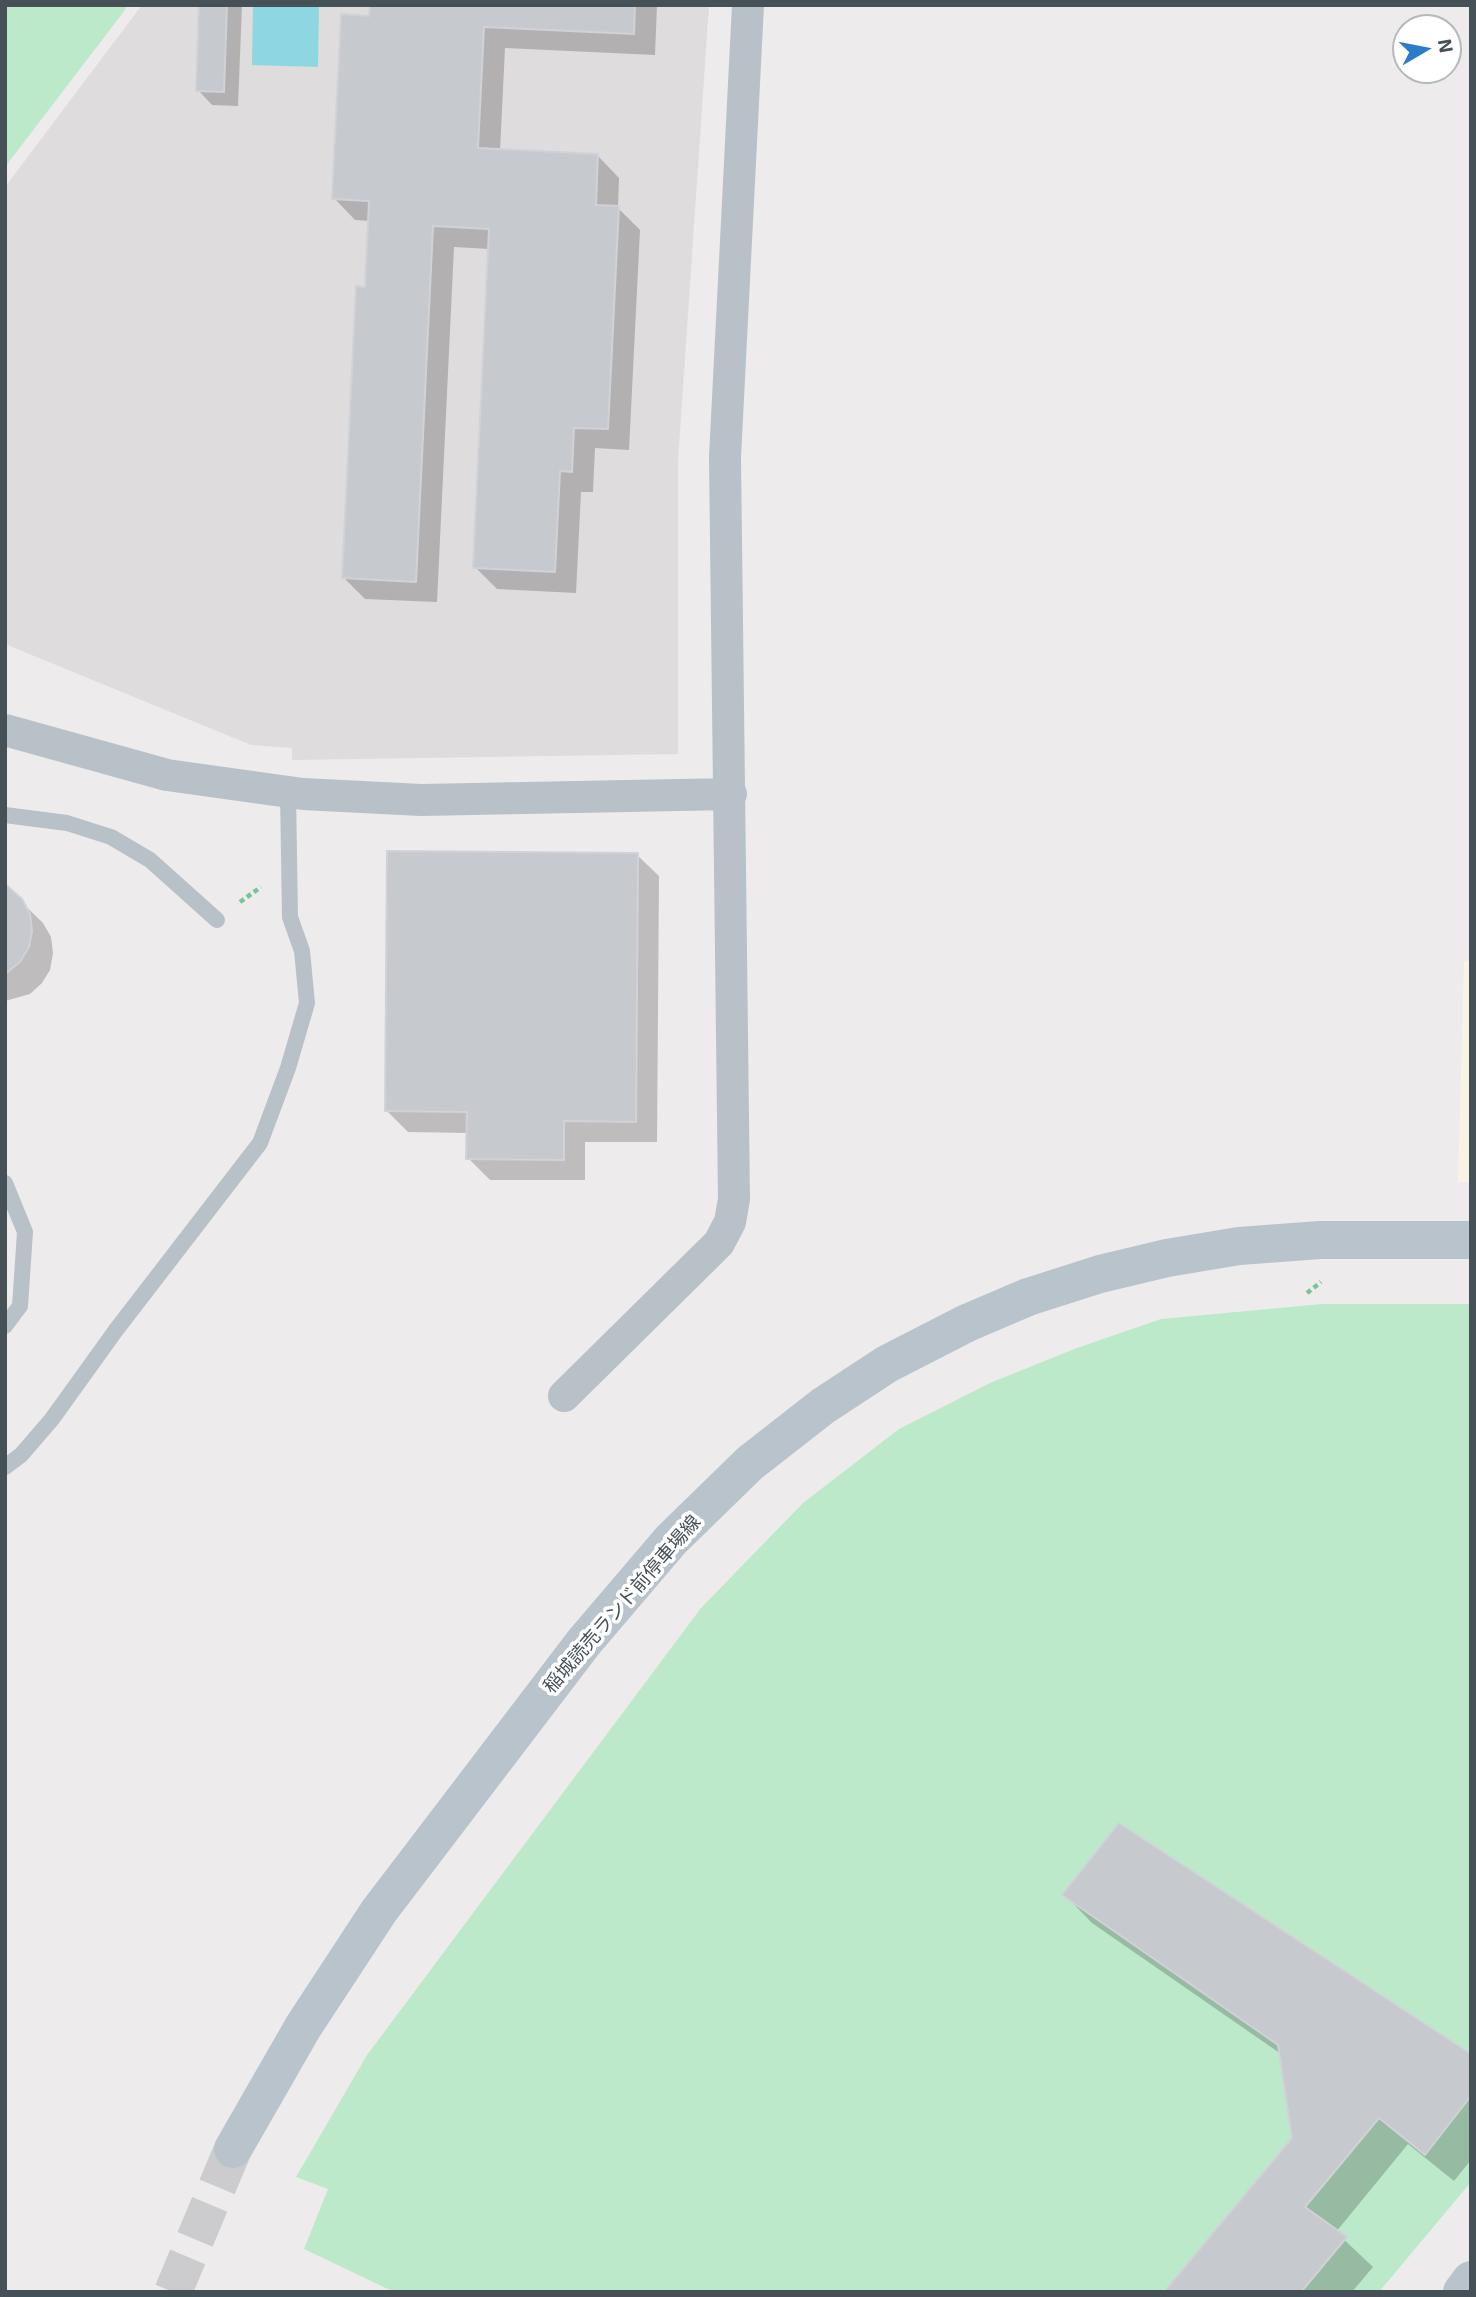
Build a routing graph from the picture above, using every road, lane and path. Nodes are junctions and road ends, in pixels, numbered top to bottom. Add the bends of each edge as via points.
1 (748, 5) edge
2 (5, 730) edge
3 (288, 792) junction
4 (731, 794) junction
5 (5, 815) edge
6 (288, 866) junction
7 (217, 920) joint
8 (5, 1183) edge
9 (1471, 1240) edge
10 (5, 1326) edge
11 (564, 1396) dead end
12 (5, 1467) edge
13 (233, 2149) tunnel mouth
14 (1471, 2280) edge
15 (1462, 2292) edge

1 - 4 street via 725,457
2 - 3 street via 167,775
3 - 4 street via 421,800
3 - 6 lane
4 - 11 street via 734,1199 730,1222 719,1243
5 - 7 lane via 67,823 111,838 150,860
6 - 7 path
6 - 12 lane via 290,917 302,951 307,1003 260,1143 52,1419
8 - 10 lane via 24,1232 20,1306
9 - 13 main road, 稲城読売ランド前停車場線 via 1320,1240 1239,1246 1113,1271 1028,1297 967,1323 887,1364 823,1406 750,1463 671,1540 584,1642 379,1911 303,2027
14 - 15 main road

